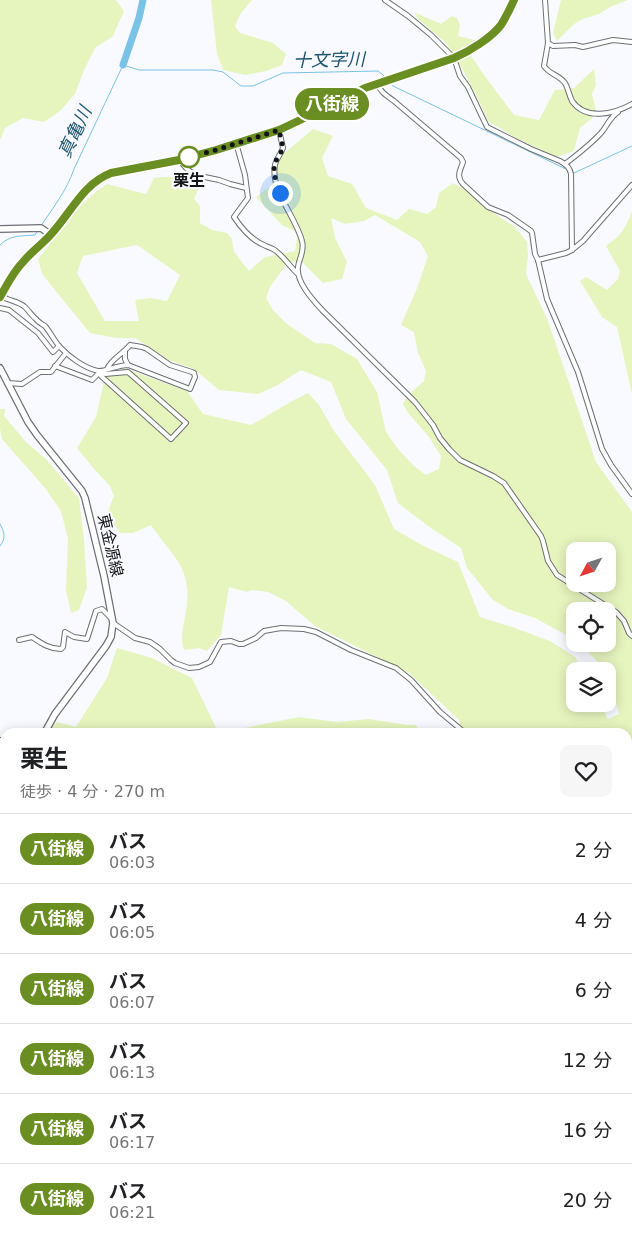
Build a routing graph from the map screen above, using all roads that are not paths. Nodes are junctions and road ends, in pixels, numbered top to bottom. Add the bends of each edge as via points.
1 (385, 0) edge
2 (514, 0) edge
3 (545, 0) edge
4 (632, 42) edge
5 (548, 43) junction
6 (454, 58) junction
7 (378, 84) junction
8 (632, 104) edge
9 (622, 109) junction
10 (279, 130) junction
11 (236, 143) junction
12 (179, 160) junction
13 (565, 164) junction
14 (632, 185) edge
15 (246, 188) junction
16 (0, 229) edge
17 (51, 235) junction
18 (572, 250) junction
19 (538, 260) junction
20 (298, 274) junction
21 (0, 296) edge
22 (0, 308) edge
23 (59, 346) junction
24 (126, 350) junction
25 (66, 353) junction
26 (55, 366) junction
27 (128, 366) junction
28 (0, 368) edge
29 (107, 369) junction
30 (100, 372) junction
31 (8, 383) junction
32 (632, 494) edge
33 (112, 621) junction
34 (632, 636) edge
35 (19, 640) dead end
36 (46, 728) edge
37 (459, 728) edge

1 - 6 street via 431,35
2 - 6 main road via 497,29
3 - 5 street
4 - 5 street via 612,40 582,47
5 - 9 street via 544,66 564,82 576,106 591,114 607,114
6 - 7 main road
6 - 13 street via 487,127
7 - 10 main road
7 - 19 street via 384,94 461,158 463,162 458,175 463,184 488,207 508,215 531,231
8 - 9 street
9 - 13 street via 612,116 592,143
10 - 11 main road
10 - 20 street via 283,148 274,168 280,193 303,244
11 - 12 main road
11 - 15 street
12 - 15 street via 195,175
12 - 17 main road via 102,176 80,196
13 - 18 street via 572,174
14 - 18 street
15 - 20 street via 248,198 234,217 249,235 283,256
16 - 17 main road via 41,228
17 - 21 main road via 20,264
18 - 19 street
19 - 32 street via 547,300 578,372 602,450
20 - 34 street via 310,297 415,402 455,456 498,479 508,488 543,541 550,567 557,575 616,612
21 - 23 street via 25,306
22 - 23 street via 9,310 38,333 53,352
23 - 25 street
24 - 27 street
24 - 27 street via 130,345 142,347 170,365 194,373 195,377 190,390
24 - 29 street
25 - 26 street
25 - 30 street
26 - 30 street via 92,380
26 - 31 street via 52,372 37,374 22,384
27 - 29 street
28 - 31 main road, 東金源線
29 - 30 street
30 - 30 street via 128,372 186,423 171,440
31 - 33 main road, 東金源線 via 28,422 82,491
33 - 35 street via 102,609 96,611 87,639 66,632 61,649 43,645 32,637
33 - 36 main road, 東金源線 via 111,637 106,646
33 - 37 street via 135,638 150,642 175,663 189,668 210,662 221,642 243,644 264,631 281,628 316,632 396,668

